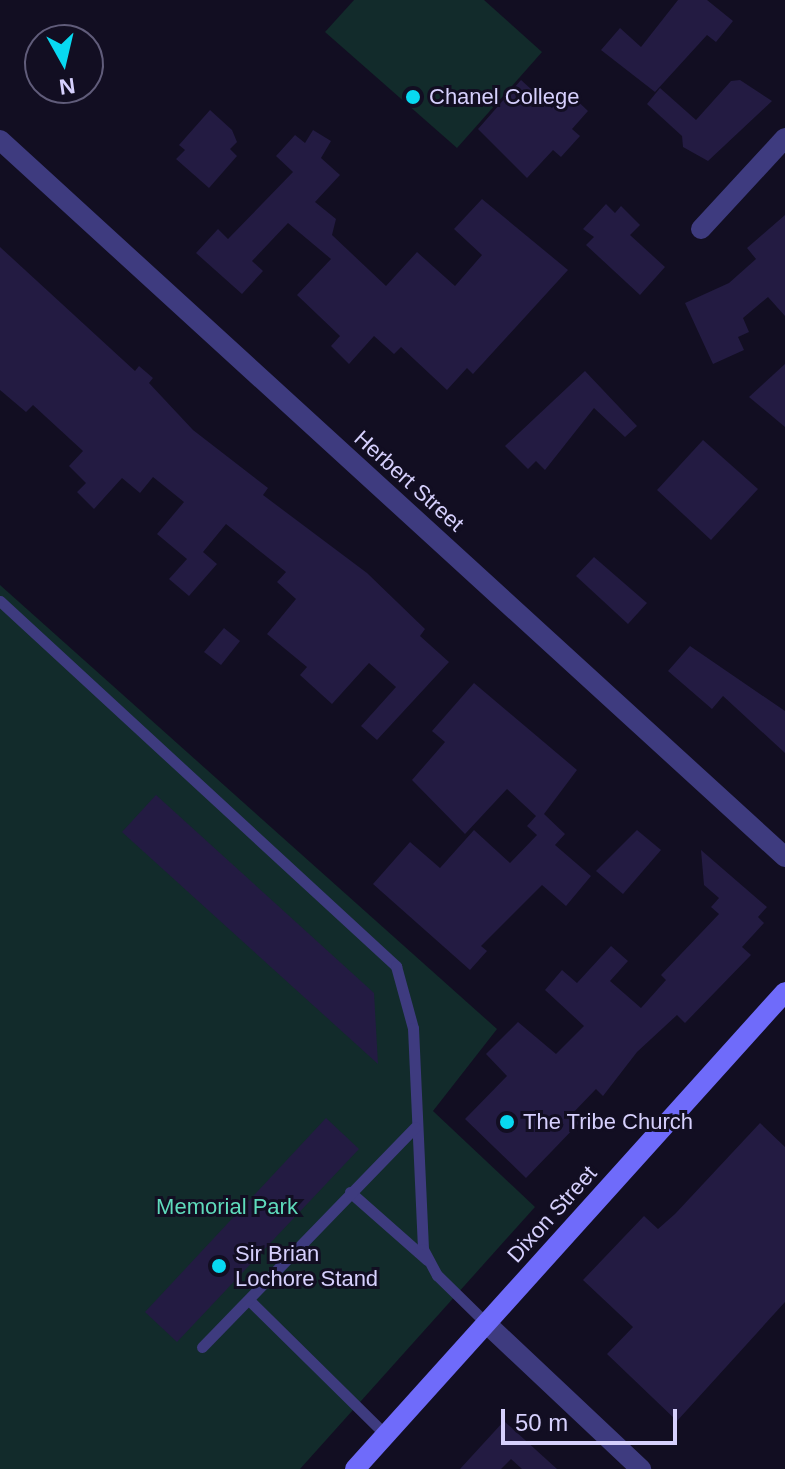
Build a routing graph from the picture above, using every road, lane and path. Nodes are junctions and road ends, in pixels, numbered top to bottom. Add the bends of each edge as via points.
1 (785, 138) edge
2 (0, 140) edge
3 (701, 229) dead end
4 (0, 601) edge
5 (785, 857) edge
6 (785, 992) edge
7 (415, 1127) junction
8 (350, 1192) junction
9 (431, 1263) junction
10 (249, 1300) junction
11 (487, 1324) junction
12 (202, 1347) dead end
13 (386, 1435) junction
14 (355, 1469) edge
15 (641, 1469) edge

1 - 3 street
2 - 5 street, Herbert Street
4 - 7 lane via 396,966 413,1028
6 - 11 main road, Dixon Street
7 - 8 lane
7 - 9 lane via 417,1224
8 - 9 lane
8 - 10 lane
9 - 11 lane
10 - 12 lane
10 - 13 lane
11 - 13 main road, Dixon Street
11 - 15 street
13 - 14 main road, Dixon Street

